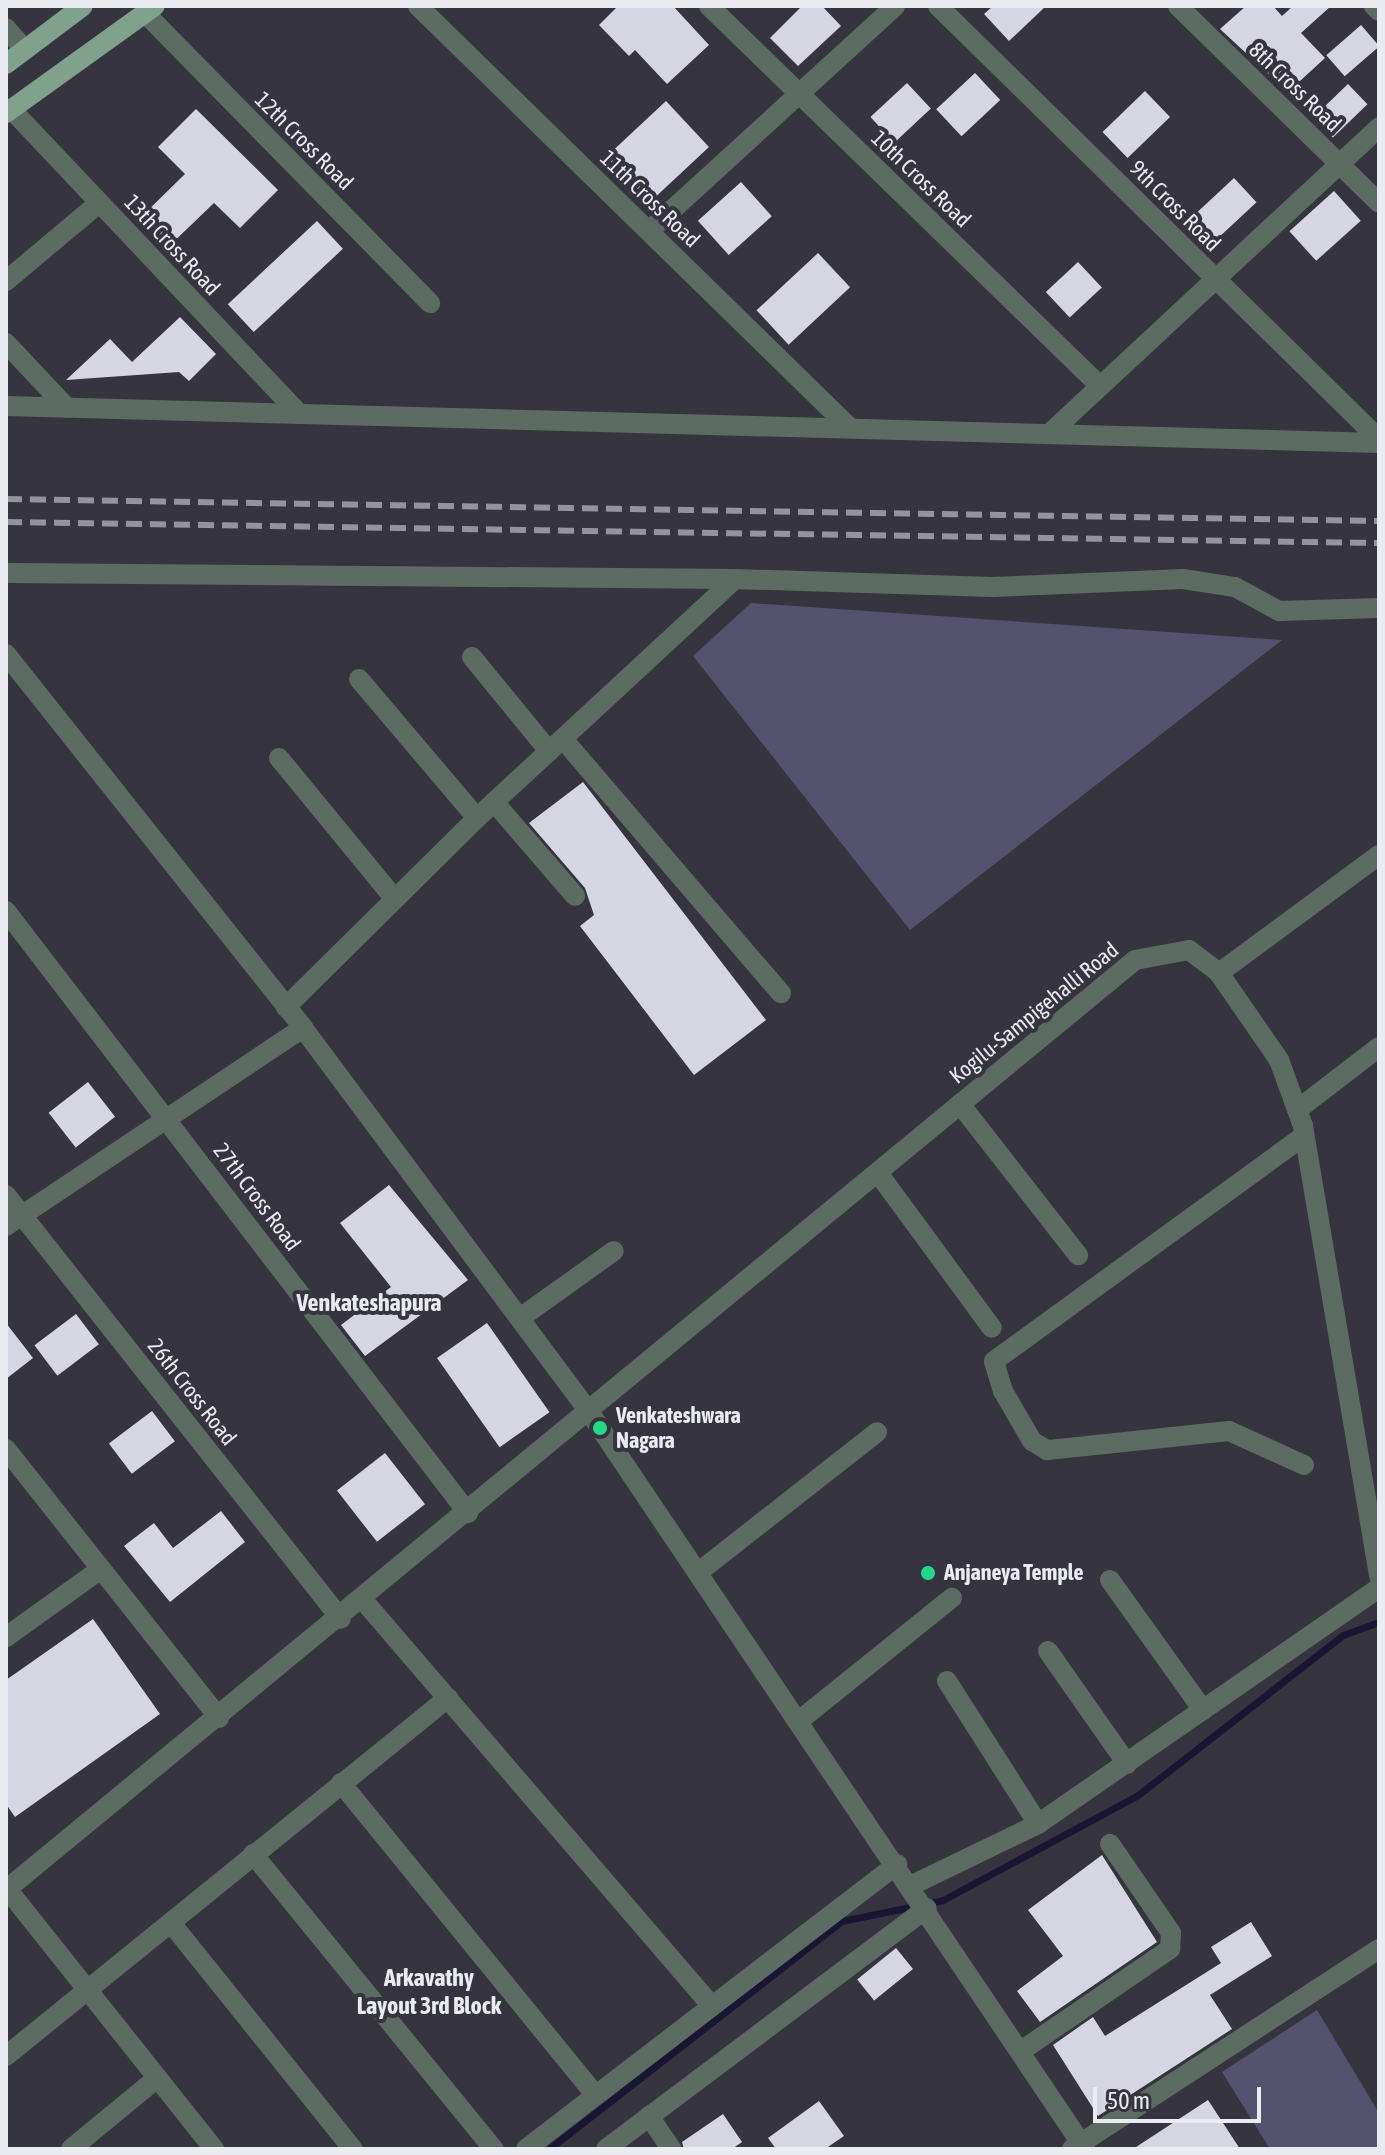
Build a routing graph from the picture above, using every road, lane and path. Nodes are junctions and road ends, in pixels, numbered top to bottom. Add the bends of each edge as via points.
1 (83, 6) edge
2 (418, 6) edge
3 (709, 6) edge
4 (895, 6) edge
5 (938, 6) edge
6 (1178, 6) edge
7 (1374, 6) edge
8 (150, 10) edge
9 (1379, 11) edge
10 (6, 28) edge
11 (25, 50) junction
12 (6, 64) edge
13 (799, 94) junction
14 (8, 111) edge
15 (1379, 127) edge
16 (1339, 164) junction
17 (99, 203) junction
18 (1379, 203) edge
19 (649, 231) junction
20 (1215, 279) junction
21 (6, 281) edge
22 (430, 303) dead end
23 (6, 343) edge
24 (1100, 386) junction
25 (6, 406) edge
26 (66, 407) junction
27 (299, 414) junction
28 (848, 426) junction
29 (1049, 434) junction
30 (1379, 441) edge
31 (6, 573) edge
32 (735, 579) junction
33 (1379, 608) edge
34 (6, 654) edge
35 (472, 657) dead end
36 (359, 679) dead end
37 (556, 745) junction
38 (279, 758) dead end
39 (494, 802) junction
40 (477, 818) junction
41 (1379, 855) edge
42 (575, 896) dead end
43 (394, 898) junction
44 (6, 911) edge
45 (1219, 973) junction
46 (781, 993) dead end
47 (286, 1007) junction
48 (303, 1028) junction
49 (1379, 1047) edge
50 (960, 1104) junction
51 (1297, 1110) junction
52 (166, 1118) junction
53 (1304, 1136) junction
54 (878, 1173) junction
55 (6, 1195) edge
56 (14, 1221) edge
57 (614, 1251) dead end
58 (1078, 1255) dead end
59 (520, 1318) junction
60 (992, 1328) dead end
61 (590, 1413) junction
62 (877, 1432) dead end
63 (6, 1449) edge
64 (1304, 1465) dead end
65 (468, 1513) junction
66 (101, 1569) junction
67 (700, 1571) junction
68 (1379, 1577) edge
69 (1110, 1580) dead end
70 (1379, 1588) edge
71 (952, 1598) dead end
72 (363, 1600) junction
73 (341, 1619) junction
74 (6, 1637) edge
75 (1048, 1651) dead end
76 (947, 1681) dead end
77 (448, 1698) junction
78 (1203, 1710) junction
79 (219, 1718) junction
80 (800, 1720) junction
81 (1127, 1764) junction
82 (341, 1783) junction
83 (1038, 1824) junction
84 (1110, 1844) dead end
85 (253, 1854) junction
86 (897, 1864) junction
87 (920, 1898) junction
88 (171, 1923) junction
89 (1377, 1956) edge
90 (87, 1990) junction
91 (710, 2004) junction
92 (1021, 2051) junction
93 (6, 2056) edge
94 (157, 2078) junction
95 (595, 2094) junction
96 (649, 2116) junction
97 (1080, 2147) edge
98 (71, 2149) edge
99 (214, 2149) edge
100 (353, 2149) edge
101 (494, 2149) edge
102 (526, 2149) edge
103 (606, 2149) edge
104 (671, 2149) edge

1 - 11 main road
2 - 19 street, 11th Cross Road
3 - 13 street, 10th Cross Road
4 - 13 street
5 - 20 street, 9th Cross Road
6 - 16 street, 8th Cross Road
7 - 9 street
8 - 14 main road
8 - 22 street, 12th Cross Road
10 - 11 street
11 - 12 main road
13 - 19 street
13 - 24 street, 10th Cross Road
14 - 17 street, 13th Cross Road
15 - 16 street
16 - 18 street, 8th Cross Road
16 - 20 street
17 - 21 street
17 - 27 street, 13th Cross Road
19 - 28 street, 11th Cross Road
20 - 24 street
20 - 30 street, 9th Cross Road
23 - 26 street
24 - 29 street
25 - 26 street
26 - 27 street
27 - 28 street
28 - 29 street
29 - 30 street
31 - 32 street
32 - 33 street via 992,587 1183,579 1235,587 1279,611
32 - 37 street
34 - 47 street
35 - 37 street
36 - 40 street
37 - 39 street
37 - 46 street
38 - 43 street
39 - 40 street
39 - 42 street
40 - 43 street
41 - 45 street
43 - 47 street
44 - 52 street, 27th Cross Road
45 - 50 street, Kogilu-Sampigehalli Road via 1189,950 1135,960
45 - 51 street, Kogilu-Sampigehalli Road via 1279,1060
47 - 48 street
48 - 52 street
48 - 59 street
49 - 51 street
50 - 54 street, Kogilu-Sampigehalli Road
50 - 58 street
51 - 53 street, Kogilu-Sampigehalli Road
52 - 56 street
52 - 65 street, 27th Cross Road
53 - 64 street via 994,1361 1003,1391 1032,1441 1047,1450 1229,1431
53 - 68 street, Kogilu-Sampigehalli Road
54 - 60 street
54 - 61 street, Kogilu-Sampigehalli Road
55 - 56 street, 26th Cross Road
56 - 73 street, 26th Cross Road
57 - 59 street
59 - 61 street
61 - 65 street, Kogilu-Sampigehalli Road
61 - 67 street
62 - 67 street
63 - 66 street
65 - 72 street, Kogilu-Sampigehalli Road
66 - 74 street
66 - 79 street
67 - 80 street
69 - 78 street
70 - 78 street
71 - 80 street
72 - 73 street, Kogilu-Sampigehalli Road
72 - 77 street
73 - 79 street, Kogilu-Sampigehalli Road
75 - 81 street
76 - 83 street
77 - 82 street
77 - 91 street
78 - 81 street
79 - 90 street, Kogilu-Sampigehalli Road via 7,1889
80 - 86 street
81 - 83 street
82 - 85 street
82 - 95 street
83 - 87 street
84 - 92 street via 1171,1933 1170,1949
85 - 88 street
85 - 101 street
86 - 87 street
86 - 91 street
87 - 92 street
87 - 96 street
88 - 90 street
88 - 100 street
89 - 97 street
90 - 93 street
90 - 94 street
91 - 95 street
92 - 97 street
94 - 98 street
94 - 99 street
95 - 102 street
96 - 103 street
96 - 104 street

